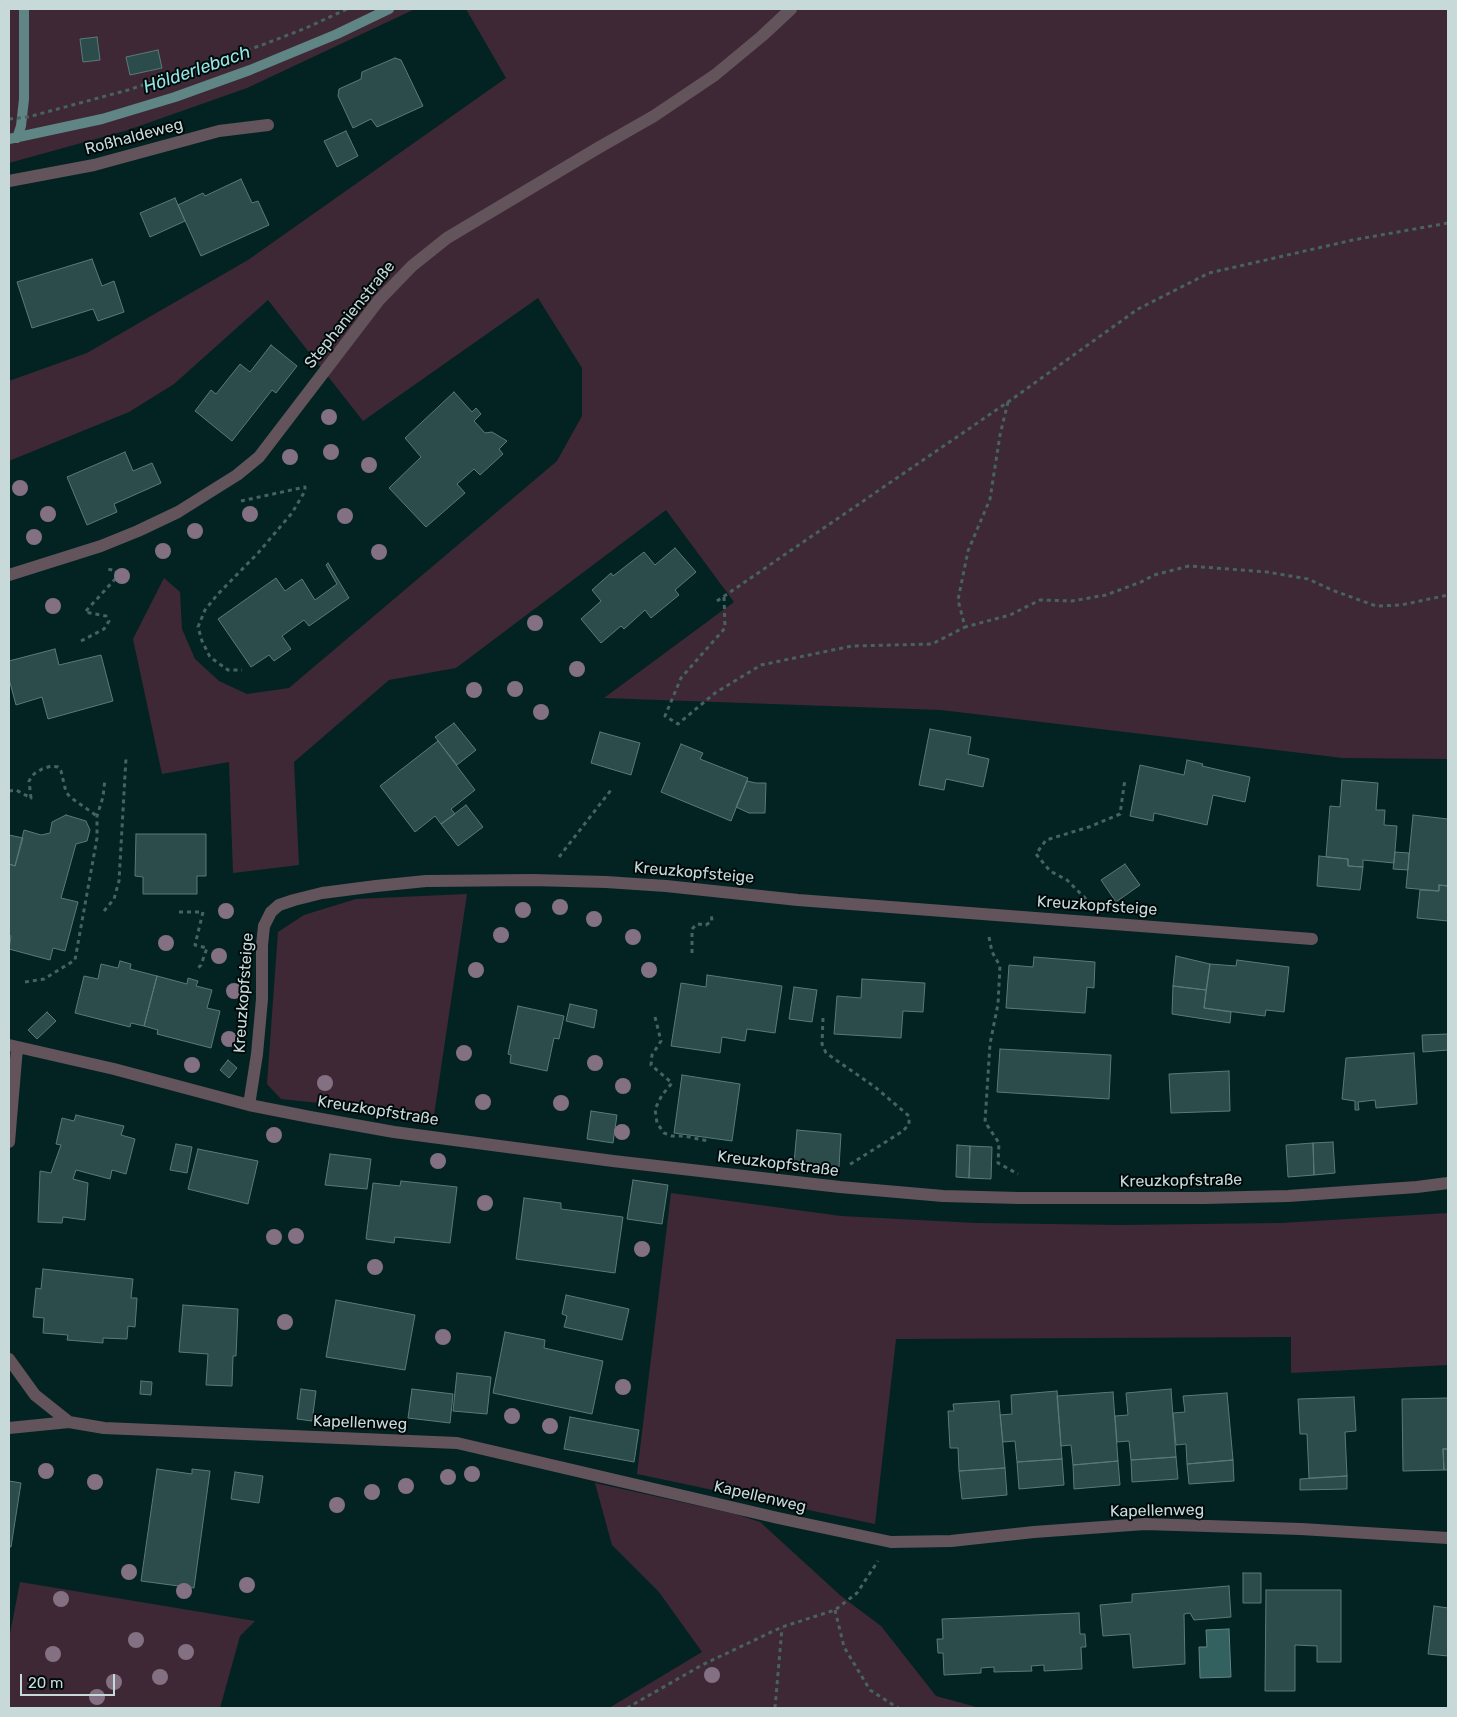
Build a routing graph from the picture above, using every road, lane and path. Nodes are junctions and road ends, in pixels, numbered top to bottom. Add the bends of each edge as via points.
1 (347, 9) edge
2 (792, 9) edge
3 (9, 119) edge
4 (268, 125) dead end
5 (9, 181) edge
6 (1448, 223) edge
7 (1008, 402) junction
8 (234, 504) dead end
9 (100, 570) dead end
10 (9, 575) edge
11 (1448, 594) edge
12 (724, 596) junction
13 (717, 601) dead end
14 (965, 627) junction
15 (82, 641) dead end
16 (242, 670) dead end
17 (126, 758) dead end
18 (1125, 778) dead end
19 (105, 779) dead end
20 (611, 790) dead end
21 (9, 791) edge
22 (97, 816) junction
23 (532, 880) junction
24 (708, 910) dead end
25 (104, 911) dead end
26 (179, 912) dead end
27 (1050, 919) junction
28 (990, 931) dead end
29 (1312, 939) dead end
30 (692, 953) dead end
31 (197, 969) dead end
32 (26, 982) dead end
33 (655, 1017) dead end
34 (823, 1018) dead end
35 (13, 1046) edge
36 (249, 1105) junction
37 (708, 1141) dead end
38 (9, 1142) edge
39 (998, 1163) dead end
40 (843, 1168) dead end
41 (1448, 1183) edge
42 (9, 1359) edge
43 (69, 1422) junction
44 (9, 1428) edge
45 (1448, 1538) edge
46 (891, 1542) junction
47 (835, 1610) junction
48 (782, 1627) junction
49 (627, 1708) edge
50 (775, 1708) edge
51 (898, 1708) edge

1 - 3 path via 262,45 128,90 28,117
2 - 10 street, Stephanienstraße via 715,75 662,111 447,238 412,266 379,300 259,458 237,475 178,512 138,531
4 - 5 street, Roßhaldeweg via 220,131 94,165
6 - 7 path via 1353,240 1209,273 1138,309
7 - 12 path
7 - 14 path via 990,499 968,551 958,600
8 - 16 path via 305,487 292,514 217,595 205,610 198,627 210,657 228,670
9 - 15 path via 109,568 116,571 117,577 85,612 106,616 109,621 104,629
11 - 14 path via 1401,605 1376,606 1308,579 1267,572 1189,566 1154,575 1106,595 1072,601 1040,600 1010,615
12 - 13 path
12 - 14 path via 725,628 680,678 666,716 678,724 715,693 761,665 852,646 932,644
17 - 25 path via 119,881 114,899
18 - 27 path via 1120,814 1046,840 1036,854 1050,871 1067,880 1087,898
19 - 22 path
20 - 23 path via 558,858
21 - 22 path via 16,790 31,798 29,781 34,774 42,768 58,767 66,792
22 - 32 path via 97,838 75,960 44,979
23 - 27 street, Kreuzkopfsteige via 666,886 798,900
23 - 36 street, Kreuzkopfsteige via 426,881 376,886 322,893 280,905 271,912 264,926 261,1008
24 - 30 path via 712,914 712,922 697,924 692,929
26 - 31 path via 203,912 195,945 207,948
27 - 29 street, Kreuzkopfsteige
28 - 39 path via 992,952 1000,966 985,1122 999,1143
33 - 37 path via 661,1041 652,1055 652,1065 672,1083 655,1109 657,1123 664,1133 672,1136
34 - 40 path via 822,1044 826,1053 876,1086 909,1116 909,1124 903,1131
35 - 36 street, Kreuzkopfstraße
35 - 38 street
36 - 41 street, Kreuzkopfstraße via 394,1132 613,1161 943,1196 1251,1197
42 - 43 street, Kapellenweg via 35,1395
43 - 44 street, Kapellenweg
43 - 46 street, Kapellenweg via 167,1432 457,1443
45 - 46 street, Kapellenweg via 1145,1524 951,1541
46 - 47 path via 857,1593
47 - 48 path
47 - 51 path via 844,1646 870,1690
48 - 49 path via 702,1665
48 - 50 path

